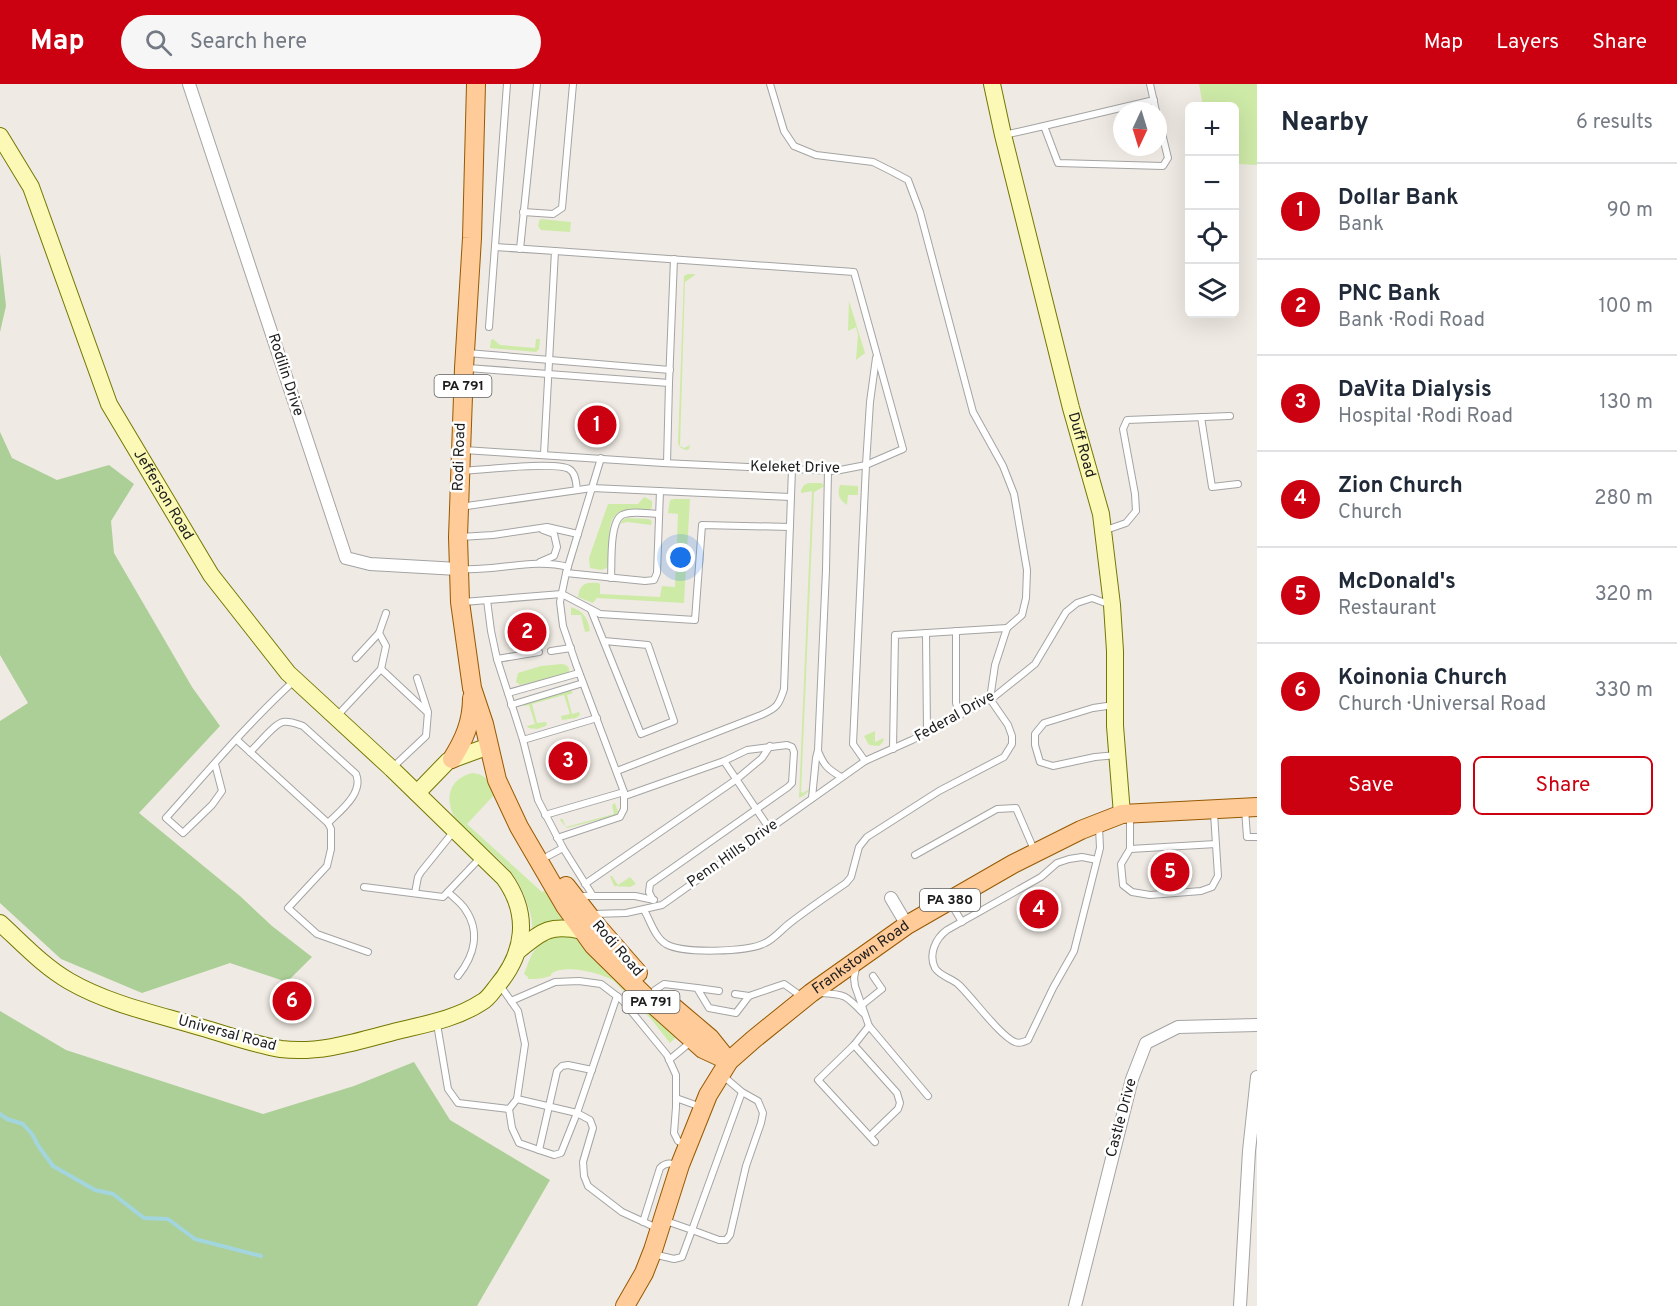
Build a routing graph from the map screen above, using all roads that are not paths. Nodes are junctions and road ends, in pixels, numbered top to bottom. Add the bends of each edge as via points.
1 (189, 84) edge
2 (476, 84) edge
3 (507, 84) edge
4 (537, 84) edge
5 (573, 84) edge
6 (770, 84) edge
7 (992, 84) edge
8 (1150, 84) edge
9 (1154, 100) joint
10 (1044, 126) junction
11 (1003, 135) junction
12 (0, 136) edge
13 (1167, 154) edge
14 (524, 212) junction
15 (495, 247) junction
16 (520, 249) junction
17 (555, 251) junction
18 (674, 259) junction
19 (489, 327) dead end
20 (876, 353) junction
21 (464, 360) junction
22 (548, 360) junction
23 (670, 370) junction
24 (548, 373) junction
25 (669, 383) junction
26 (1230, 416) dead end
27 (1202, 417) junction
28 (460, 449) junction
29 (544, 454) junction
30 (601, 458) junction
31 (667, 463) junction
32 (866, 465) junction
33 (792, 469) junction
34 (828, 471) junction
35 (459, 472) junction
36 (1238, 484) dead end
37 (592, 488) junction
38 (577, 490) junction
39 (660, 491) junction
40 (791, 497) junction
41 (458, 507) junction
42 (659, 514) junction
43 (790, 527) junction
44 (539, 529) junction
45 (1103, 531) junction
46 (578, 534) junction
47 (458, 537) junction
48 (528, 565) junction
49 (458, 569) junction
50 (567, 570) junction
51 (611, 578) junction
52 (562, 594) junction
53 (488, 600) junction
54 (460, 602) junction
55 (1112, 606) junction
56 (591, 610) junction
57 (386, 613) dead end
58 (1007, 628) junction
59 (956, 631) junction
60 (379, 633) junction
61 (926, 633) junction
62 (604, 641) junction
63 (571, 648) junction
64 (551, 651) dead end
65 (539, 652) dead end
66 (356, 658) dead end
67 (497, 659) junction
68 (381, 669) junction
69 (579, 673) junction
70 (417, 678) dead end
71 (296, 680) junction
72 (583, 683) junction
73 (472, 688) junction
74 (508, 693) junction
75 (990, 699) junction
76 (512, 705) junction
77 (1115, 705) junction
78 (428, 712) junction
79 (960, 715) junction
80 (336, 717) junction
81 (597, 718) junction
82 (927, 732) junction
83 (237, 740) junction
84 (523, 740) junction
85 (770, 746) junction
86 (892, 749) junction
87 (490, 750) junction
88 (818, 750) junction
89 (250, 753) junction
90 (1117, 755) junction
91 (452, 759) junction
92 (865, 760) junction
93 (724, 761) junction
94 (215, 764) junction
95 (392, 769) junction
96 (617, 771) junction
97 (841, 777) junction
98 (736, 779) junction
99 (625, 794) junction
100 (421, 797) junction
101 (812, 798) junction
102 (1251, 807) edge
103 (757, 809) junction
104 (1214, 809) junction
105 (1126, 813) junction
106 (545, 815) junction
107 (328, 823) junction
108 (1099, 823) junction
109 (769, 828) junction
110 (456, 830) junction
111 (1257, 837) edge
112 (557, 838) junction
113 (1216, 844) junction
114 (1130, 849) junction
115 (555, 852) junction
116 (1035, 853) junction
117 (482, 855) junction
118 (915, 855) dead end
119 (1097, 860) junction
120 (364, 887) dead end
121 (579, 890) junction
122 (448, 892) junction
123 (416, 893) junction
124 (593, 896) junction
125 (891, 898) dead end
126 (653, 900) junction
127 (949, 900) junction
128 (663, 905) junction
129 (644, 910) junction
130 (962, 922) junction
131 (0, 923) edge
132 (585, 923) junction
133 (907, 925) junction
134 (519, 950) junction
135 (368, 952) dead end
136 (860, 958) junction
137 (458, 976) dead end
138 (873, 976) dead end
139 (499, 984) junction
140 (697, 988) junction
141 (655, 990) junction
142 (718, 991) dead end
143 (735, 994) dead end
144 (617, 996) junction
145 (749, 996) junction
146 (807, 996) junction
147 (511, 1001) junction
148 (862, 1005) junction
149 (865, 1016) junction
150 (436, 1021) junction
151 (1257, 1025) edge
152 (869, 1026) junction
153 (693, 1041) junction
154 (854, 1045) junction
155 (669, 1060) junction
156 (725, 1068) junction
157 (591, 1071) junction
158 (1257, 1077) edge
159 (742, 1092) junction
160 (928, 1096) dead end
161 (676, 1098) junction
162 (517, 1099) junction
163 (548, 1106) junction
164 (703, 1107) junction
165 (508, 1109) junction
166 (577, 1113) junction
167 (870, 1136) junction
168 (875, 1142) dead end
169 (687, 1146) junction
170 (539, 1150) junction
171 (655, 1224) junction
172 (692, 1230) junction
173 (651, 1253) junction
174 (625, 1306) edge
175 (1076, 1306) edge
176 (1239, 1306) edge

1 - 49 street, Rodilin Drive via 346,558 370,564
2 - 21 main road, Rodi Road / PA 791
3 - 15 lane
4 - 14 lane
5 - 14 lane via 562,208 553,214
6 - 58 lane via 784,131 794,146 816,155 873,162 908,180 973,412 1004,466 1014,494 1028,570 1022,615
7 - 11 street, Duff Road
8 - 9 lane
9 - 10 lane
10 - 11 lane
10 - 13 lane via 1058,162 1163,166
11 - 45 street, Duff Road
12 - 71 street, Jefferson Road via 31,187 109,404 211,575
14 - 16 lane
15 - 16 lane
15 - 19 lane
16 - 17 lane
17 - 18 lane
17 - 22 lane
18 - 20 lane via 854,272
18 - 23 lane
20 - 32 lane
20 - 32 lane, Keleket Drive via 903,449
21 - 22 lane
21 - 24 lane
21 - 28 main road, Rodi Road / PA 791
22 - 23 lane
22 - 24 lane
23 - 25 lane
24 - 25 lane
24 - 29 lane
25 - 31 lane
26 - 27 lane
27 - 36 lane via 1212,487
27 - 45 lane via 1127,420 1123,429 1136,511 1126,523
28 - 29 lane, Keleket Drive
28 - 35 main road, Rodi Road / PA 791
29 - 30 lane, Keleket Drive
30 - 31 lane, Keleket Drive
30 - 37 lane
31 - 33 lane, Keleket Drive
32 - 34 lane, Keleket Drive
32 - 92 lane via 853,744
33 - 34 lane, Keleket Drive
33 - 40 lane
34 - 88 lane
35 - 38 lane via 563,467 574,474
35 - 41 main road, Rodi Road / PA 791
37 - 38 lane
37 - 39 lane
37 - 46 lane
38 - 41 lane
39 - 40 lane
39 - 42 lane
40 - 43 lane
41 - 47 main road, Rodi Road / PA 791
42 - 51 lane via 631,513 619,517 613,536
42 - 51 lane via 654,580
43 - 56 lane via 702,525 695,620 600,615
43 - 96 lane via 784,688 780,703 773,710
44 - 46 lane via 547,527
44 - 47 lane
44 - 48 lane via 554,534 556,551 549,559
45 - 55 street, Duff Road
46 - 50 lane
47 - 49 main road, Rodi Road / PA 791
48 - 49 lane
48 - 50 lane via 554,563
49 - 54 main road, Rodi Road / PA 791
50 - 51 lane
50 - 52 lane
52 - 53 lane
52 - 56 lane
52 - 63 lane via 563,626
53 - 54 lane
53 - 67 lane
54 - 73 main road, Rodi Road / PA 791
55 - 75 lane, Federal Drive via 1092,598 1077,603 1066,612 1035,664
55 - 77 street, Duff Road
56 - 62 lane
57 - 60 lane
58 - 59 lane
58 - 75 lane via 995,665
59 - 61 lane
59 - 79 lane via 956,703
60 - 66 lane
60 - 68 lane via 386,646
61 - 82 lane
61 - 86 lane via 895,635
62 - 62 lane via 641,734 674,721 648,645
63 - 64 lane
63 - 69 lane
65 - 67 lane
67 - 74 lane
68 - 78 lane
68 - 80 lane
69 - 72 lane
69 - 74 lane
70 - 78 lane
71 - 80 street, Jefferson Road
71 - 83 lane
72 - 76 lane
72 - 81 lane
73 - 87 main road, Rodi Road / PA 791
73 - 91 main road via 470,720
74 - 76 lane
75 - 79 lane, Federal Drive
75 - 129 lane via 1012,736 1004,757 939,791 867,837 859,847 846,883 767,943 720,951 667,945
76 - 84 lane
77 - 90 street, Duff Road
77 - 90 lane via 1044,723 1035,734 1035,745 1040,762 1053,766
78 - 95 lane via 426,736
79 - 82 lane, Federal Drive
80 - 95 street, Jefferson Road
81 - 84 lane
81 - 96 lane
82 - 86 lane, Federal Drive
83 - 89 lane
83 - 94 lane
84 - 106 lane
85 - 93 lane via 747,750
85 - 98 lane via 762,758
85 - 103 lane via 792,747 792,783
86 - 92 lane, Federal Drive
87 - 91 street
87 - 100 street
87 - 115 main road, Rodi Road / PA 791
87 - 132 main road, Rodi Road / PA 791 via 497,780 519,827 565,906
88 - 97 lane via 828,769
88 - 101 lane
89 - 107 lane
89 - 107 lane via 279,723 287,722 303,726 330,750 358,779 355,793
90 - 105 street, Duff Road
91 - 100 street
92 - 97 lane, Penn Hills Drive
93 - 98 lane
93 - 99 lane
94 - 94 lane via 166,818 183,833 222,791
95 - 100 street, Jefferson Road
96 - 99 lane
97 - 101 lane, Penn Hills Drive
98 - 103 lane
98 - 121 lane
99 - 106 lane
99 - 112 lane via 620,817
100 - 110 street, Jefferson Road
101 - 109 lane, Penn Hills Drive
102 - 104 main road, Frankstown Road / PA 380
102 - 111 lane via 1247,837
103 - 109 lane
103 - 126 lane via 650,884
104 - 105 main road, Frankstown Road / PA 380
104 - 113 lane
105 - 108 main road, Frankstown Road / PA 380
105 - 114 lane
106 - 112 lane
107 - 135 lane via 331,849 327,866 288,908 317,934
108 - 116 main road, Frankstown Road / PA 380
108 - 119 lane
109 - 128 lane, Penn Hills Drive
110 - 117 street, Universal Road
110 - 123 lane via 421,872
112 - 115 lane
113 - 114 lane
113 - 114 lane via 1218,876 1212,887 1150,895 1132,892 1123,885 1121,864
115 - 121 main road, Rodi Road / PA 791
116 - 118 lane via 1016,808 997,809
116 - 127 main road, Frankstown Road / PA 380
117 - 122 lane
117 - 134 street, Universal Road via 508,883 520,912
119 - 130 lane via 1082,857 1057,863 1041,877
119 - 130 lane via 1074,951 1023,1043 1005,1034 957,983 936,968 933,956 937,938
120 - 123 lane
121 - 124 lane
121 - 124 lane
121 - 132 main road, Rodi Road / PA 791
122 - 123 lane via 443,897
122 - 137 lane via 465,909 474,937 473,951
124 - 126 lane
125 - 133 street
126 - 128 lane
127 - 130 lane
127 - 133 main road, Frankstown Road / PA 380
128 - 129 lane, Penn Hills Drive
129 - 132 lane, Penn Hills Drive
131 - 150 street, Universal Road via 44,963 89,992 254,1043 282,1049 330,1048
132 - 134 street, Universal Road via 545,930
132 - 141 main road, Rodi Road / PA 791
132 - 153 main road, Rodi Road / PA 791 via 593,945
133 - 136 main road, Frankstown Road / PA 380
134 - 139 street, Universal Road
136 - 146 main road, Frankstown Road / PA 380
136 - 148 lane via 854,978
138 - 148 lane via 882,989
139 - 147 lane
139 - 150 street, Universal Road via 485,1001 455,1017
140 - 141 lane via 664,984
140 - 142 lane
140 - 145 lane via 709,1008 736,1013
141 - 156 main road, Rodi Road / PA 791 via 710,1038
143 - 145 lane
144 - 147 lane via 601,984 555,982
144 - 155 lane
144 - 157 lane
145 - 146 lane via 784,984
146 - 149 lane via 845,996
146 - 156 main road, Frankstown Road / PA 380 via 753,1039
147 - 162 lane via 518,1011 525,1044
148 - 149 lane
149 - 152 lane
150 - 165 lane via 448,1089 458,1102
151 - 175 street, Castle Drive via 1178,1027 1146,1042 1132,1079
152 - 154 lane
152 - 160 lane
153 - 155 lane
153 - 156 main road, Rodi Road / PA 791
154 - 167 lane via 899,1098 898,1109
154 - 167 lane via 818,1080
155 - 161 lane via 676,1075
156 - 159 lane
156 - 164 main road, Frankstown Road / PA 380
157 - 163 lane via 562,1066 557,1071
157 - 166 lane
158 - 176 street
159 - 172 lane
159 - 172 lane via 758,1101 763,1113 730,1235 719,1240
161 - 164 lane
161 - 169 lane via 674,1133
162 - 163 lane
162 - 165 lane
163 - 166 lane
163 - 170 lane
164 - 169 main road, Frankstown Road / PA 380
165 - 170 lane via 519,1143
166 - 170 lane via 561,1153
166 - 171 lane via 590,1120 592,1128 583,1162 588,1186 622,1212
167 - 168 lane
169 - 171 main road, Frankstown Road / PA 380
171 - 172 lane
171 - 173 main road, Frankstown Road / PA 380
172 - 173 lane via 682,1257 674,1260
173 - 174 main road, Frankstown Road / PA 380

